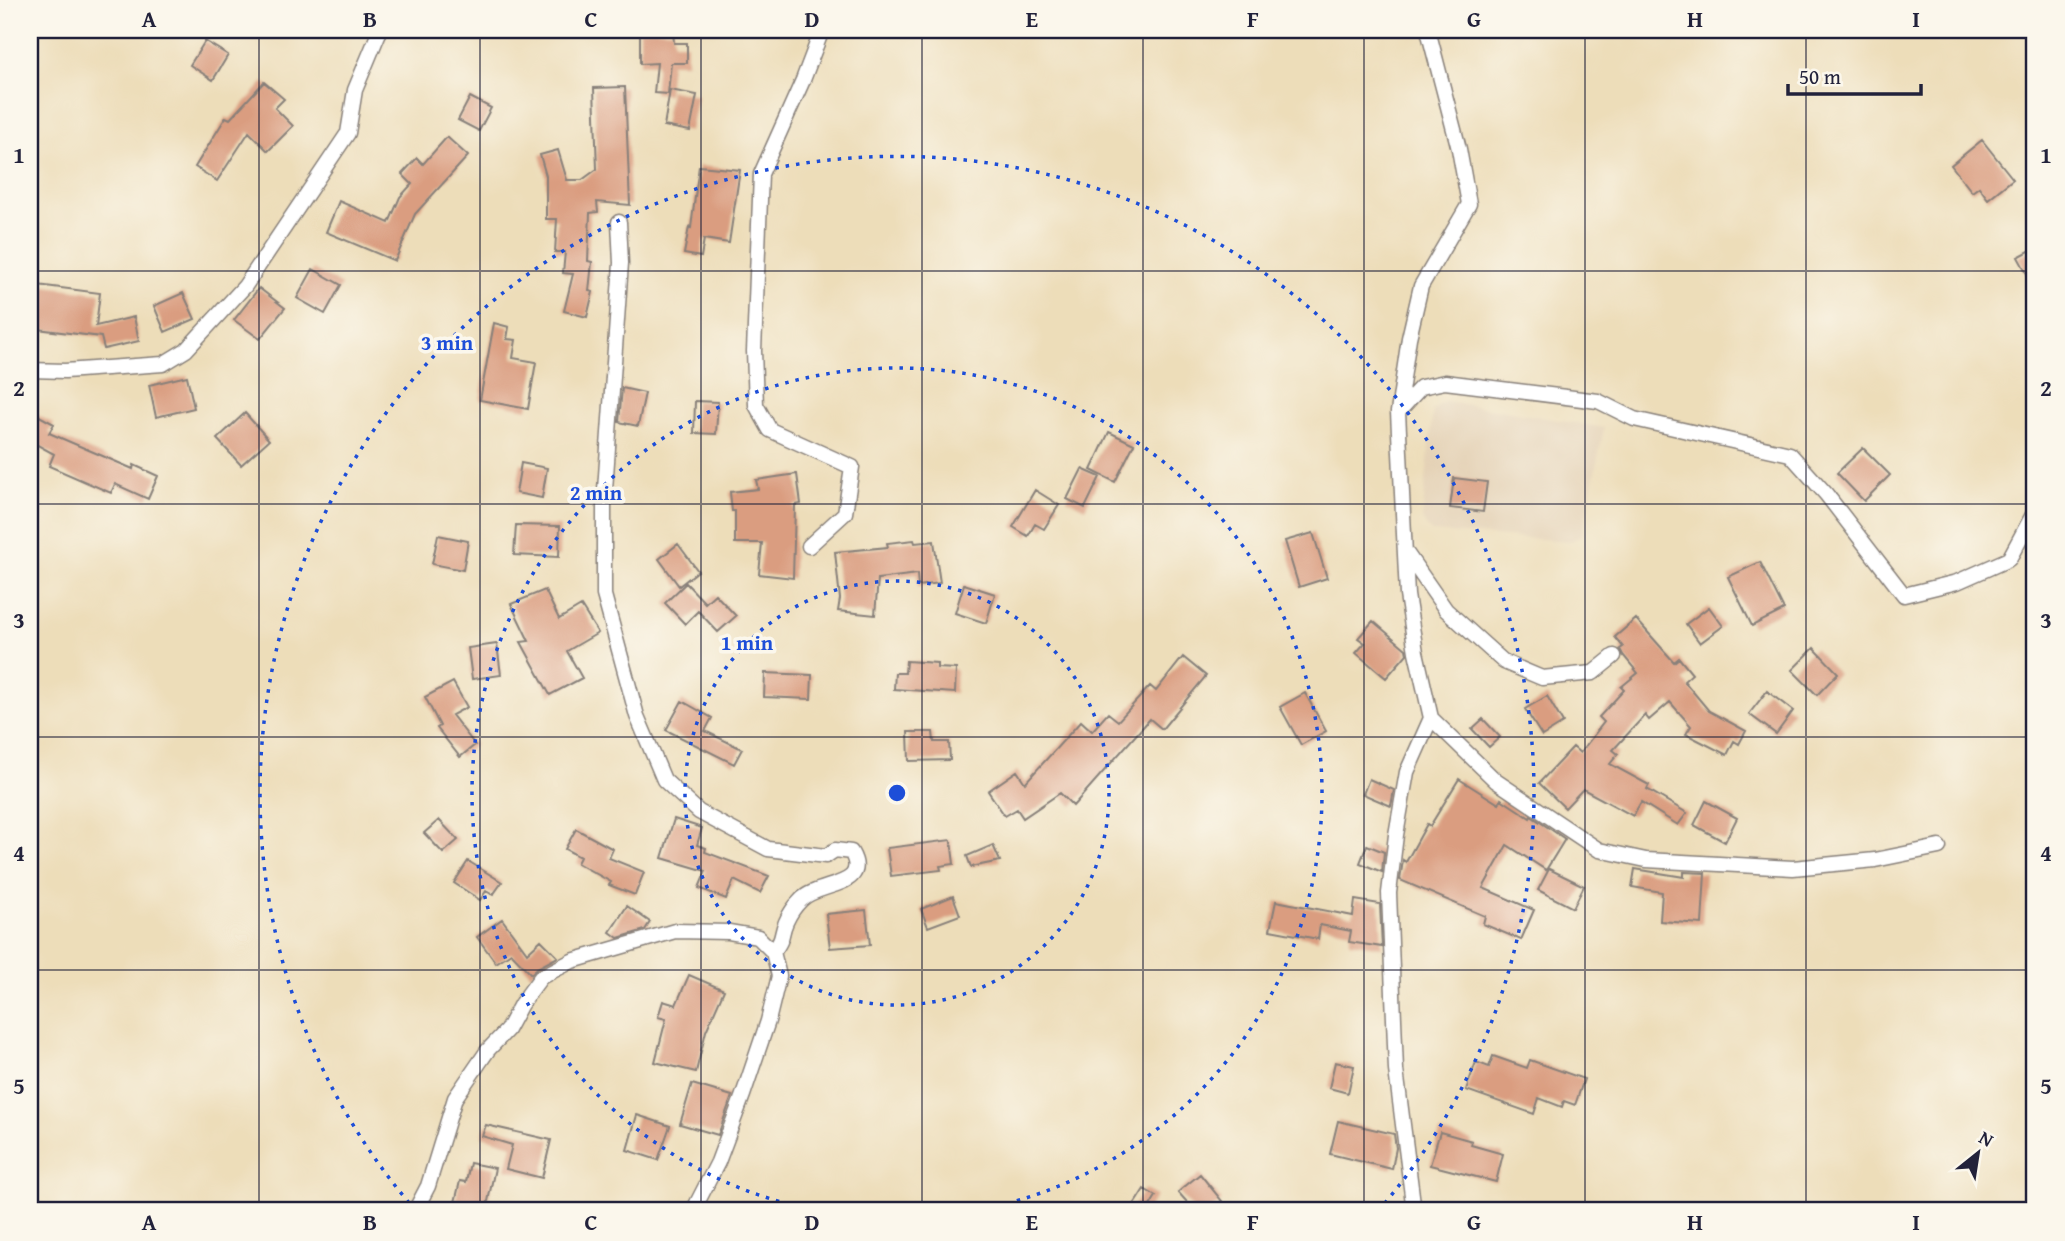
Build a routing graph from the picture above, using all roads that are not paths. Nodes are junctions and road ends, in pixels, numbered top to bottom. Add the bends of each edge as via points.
1 (380, 30) edge
2 (822, 30) edge
3 (1429, 30) edge
4 (619, 222) dead end
5 (30, 370) edge
6 (1398, 412) junction
7 (2035, 511) edge
8 (809, 546) dead end
9 (1405, 550) junction
10 (1614, 656) dead end
11 (1432, 718) junction
12 (1939, 847) dead end
13 (773, 952) junction
14 (415, 1211) edge
15 (693, 1211) edge
16 (1414, 1211) edge

1 - 5 street via 355,90 348,133 245,286 186,350 163,363
2 - 8 street via 761,174 754,351 756,405 769,430 852,467 845,513
3 - 6 street via 1469,204 1421,286
4 - 13 street via 621,263 604,504 604,595 637,716 664,780 698,812 768,849 826,856 835,850 851,852 856,861 850,878 802,898
6 - 7 street via 1421,387 1445,382 1598,401 1634,419 1790,454 1904,595 1957,582 2009,559
6 - 9 street
9 - 10 street via 1446,610 1504,662 1542,678 1593,673
9 - 11 street via 1409,606
11 - 12 street via 1496,781 1599,850 1646,860 1793,868 1875,860
11 - 16 street via 1407,772 1389,893 1396,1070
13 - 14 street via 758,937 675,931 572,961 541,977 455,1098 428,1186
13 - 15 street via 779,976 768,1021 718,1162

